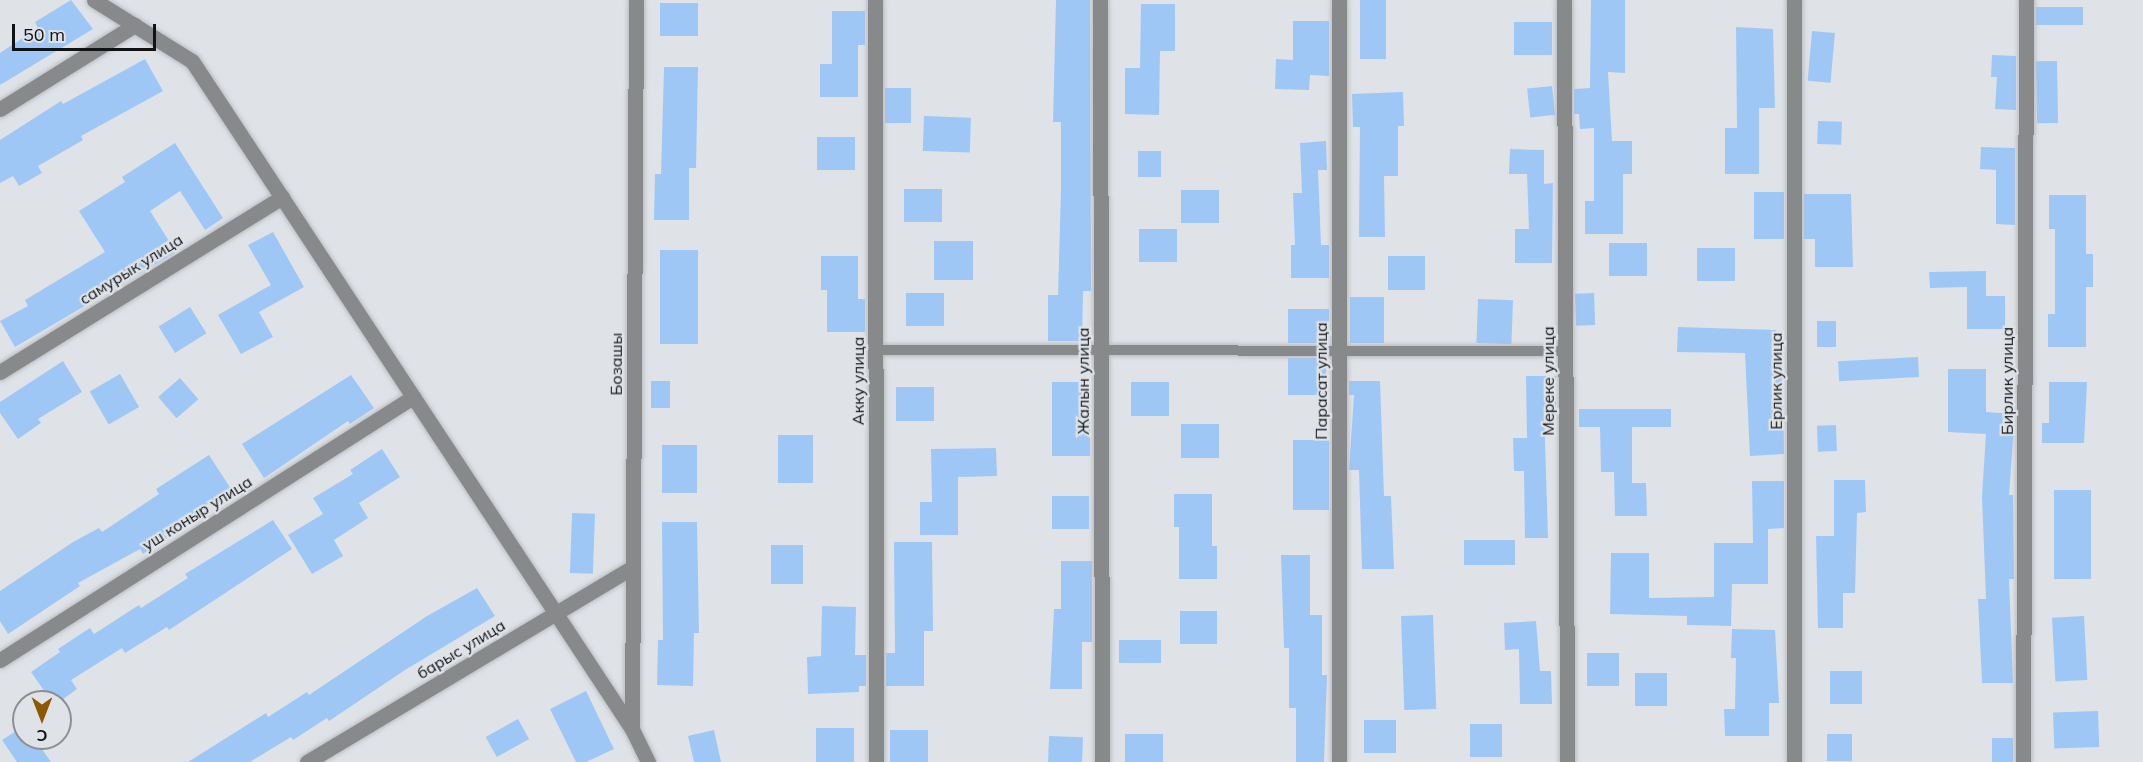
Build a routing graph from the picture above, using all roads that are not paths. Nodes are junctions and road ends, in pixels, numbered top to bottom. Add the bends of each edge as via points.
1 (93, 0) edge
2 (636, 0) edge
3 (875, 0) edge
4 (1100, 0) edge
5 (1339, 0) edge
6 (1564, 0) edge
7 (1794, 0) edge
8 (2026, 0) edge
9 (135, 25) junction
10 (0, 109) edge
11 (282, 196) junction
12 (876, 350) junction
13 (1101, 350) junction
14 (1339, 351) junction
15 (1566, 351) junction
16 (0, 372) edge
17 (413, 397) junction
18 (633, 567) junction
19 (556, 613) junction
20 (0, 660) edge
21 (632, 729) junction
22 (333, 755) edge
23 (307, 762) edge
24 (648, 762) edge
25 (876, 762) edge
26 (1102, 762) edge
27 (1339, 762) edge
28 (1567, 762) edge
29 (1794, 762) edge
30 (2023, 762) edge

1 - 9 street
2 - 18 street, Бозашы
3 - 12 street, Акку улица
4 - 13 street, Жалын улица
5 - 14 street, Парасат улица
6 - 15 street, Мереке улица
7 - 29 street, Ерлик улица
8 - 30 street, Бирлик улица
9 - 10 street
9 - 11 street via 192,61
11 - 16 street, самурык улица
11 - 17 street
12 - 13 lane
12 - 25 street, Акку улица
13 - 14 lane
13 - 26 street, Жалын улица
14 - 15 lane
14 - 27 street, Парасат улица
15 - 28 street, Мереке улица
17 - 19 street
17 - 20 street, уш коныр улица
18 - 19 street, барыс улица
18 - 21 street, Бозашы
19 - 21 street
19 - 22 street, барыс улица
21 - 24 street
22 - 23 street, барыс улица

